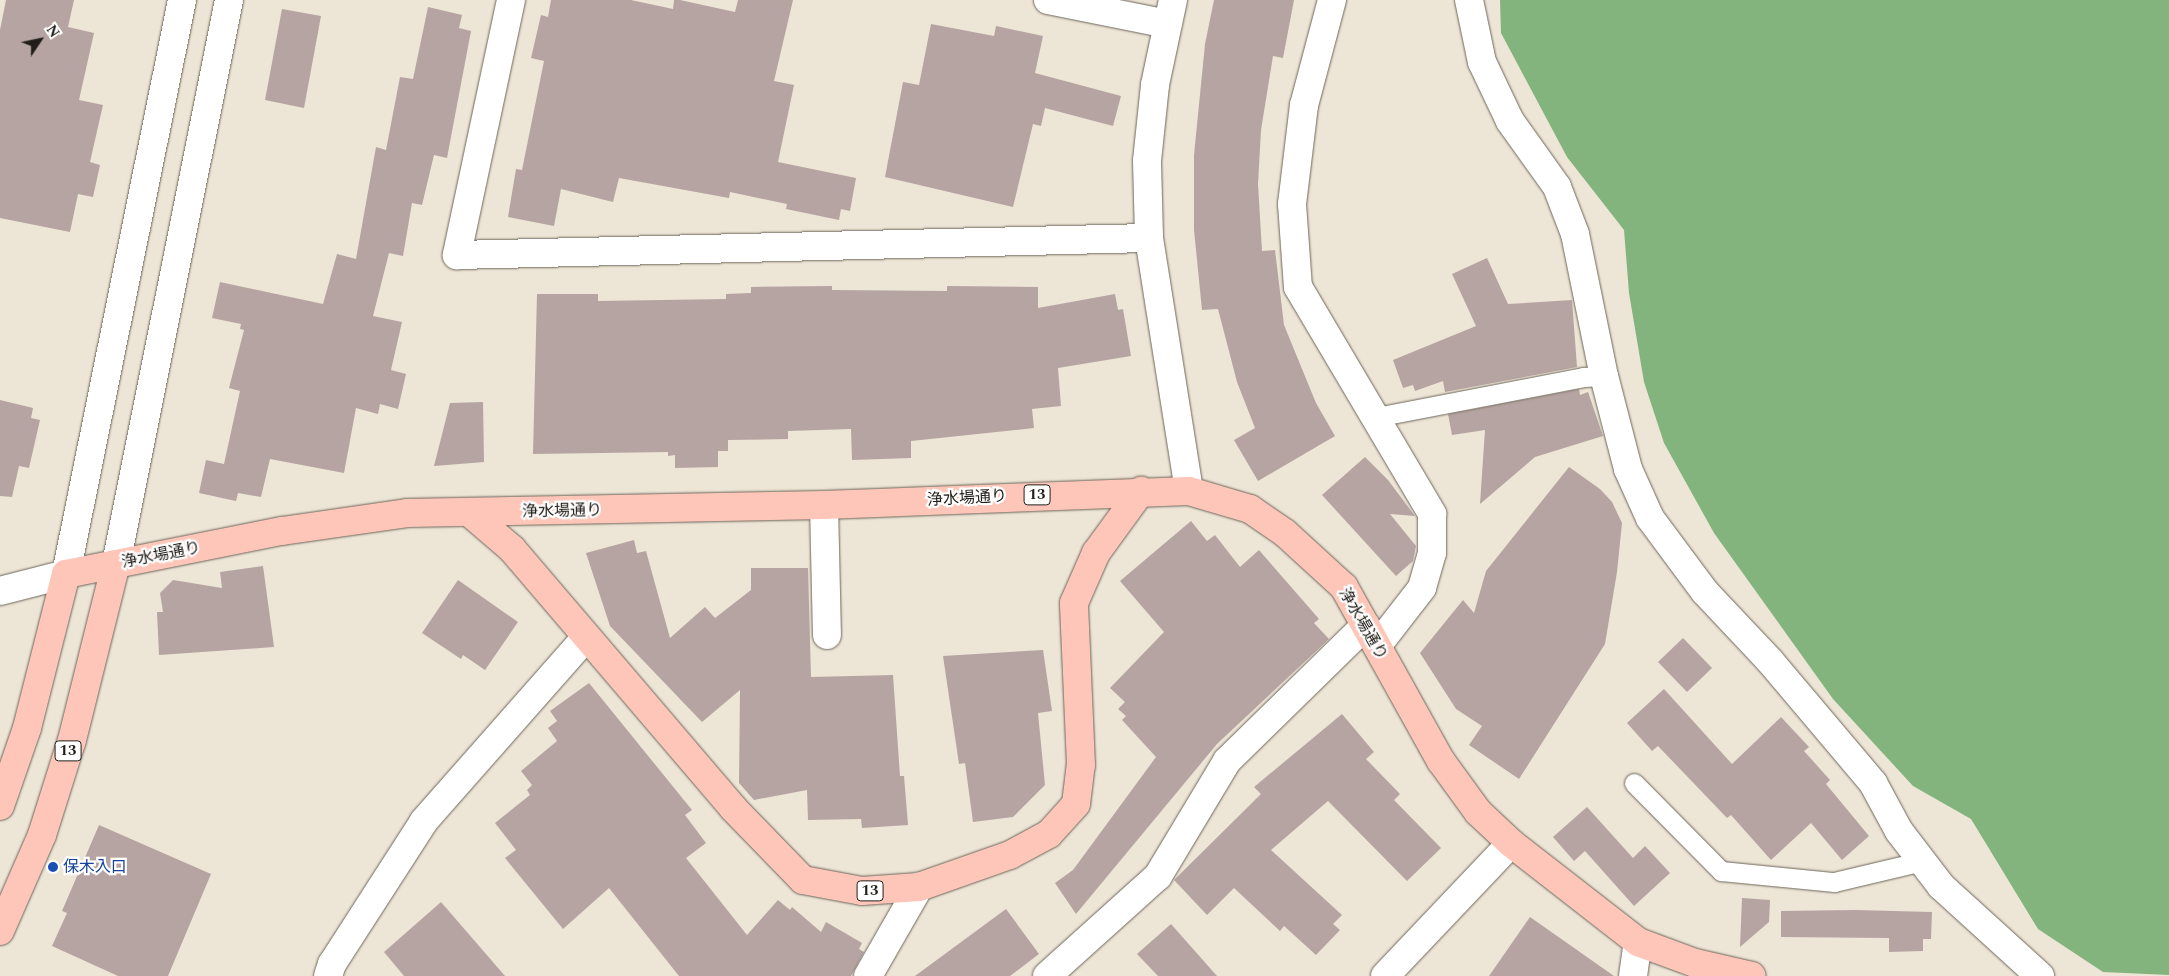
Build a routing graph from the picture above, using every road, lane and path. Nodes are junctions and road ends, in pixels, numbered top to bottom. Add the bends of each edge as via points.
1 (182, 0) edge
2 (229, 0) edge
3 (510, 0) edge
4 (1048, 0) edge
5 (1332, 0) edge
6 (1469, 0) edge
7 (1171, 12) edge
8 (1149, 238) junction
9 (1604, 376) junction
10 (1376, 418) junction
11 (1141, 491) junction
12 (1189, 491) junction
13 (824, 505) junction
14 (470, 514) junction
15 (116, 564) junction
16 (66, 574) junction
17 (0, 591) edge
18 (827, 635) dead end
19 (1371, 636) junction
20 (586, 637) junction
21 (1634, 783) dead end
22 (0, 806) edge
23 (1511, 844) junction
24 (1922, 861) junction
25 (919, 887) junction
26 (0, 930) edge
27 (1638, 942) junction
28 (334, 972) edge
29 (868, 976) edge
30 (1047, 976) edge
31 (1385, 976) edge
32 (1633, 976) edge
33 (1752, 976) edge
34 (2040, 976) edge

1 - 16 street
2 - 15 street
3 - 8 street via 457,255
4 - 7 street
5 - 10 street via 1304,106 1292,204 1298,287
6 - 9 street via 1482,62 1510,121 1556,187 1575,234
7 - 8 street via 1155,85 1147,161
8 - 12 street
9 - 10 lane via 1583,377
9 - 24 street via 1628,469 1650,518 1705,592 1770,661 1873,783 1899,831
10 - 19 street via 1432,514 1432,543 1422,588
11 - 12 main road, 浄水場通り / 13
11 - 13 main road, 浄水場通り / 13
11 - 25 main road, 13 via 1096,553 1074,603 1081,764 1076,804 1050,834 1010,855
12 - 19 main road, 浄水場通り / 13 via 1250,509 1285,533 1344,587
13 - 14 main road, 浄水場通り / 13
13 - 18 street
14 - 15 main road, 浄水場通り / 13 via 407,513 282,531
14 - 20 main road, 13 via 512,549
15 - 16 main road, 浄水場通り / 13
15 - 26 main road, 13 via 72,740 44,827
16 - 17 street
16 - 22 main road via 27,728
19 - 23 main road, 浄水場通り / 13 via 1441,761 1478,812
19 - 30 street via 1227,761 1158,876
20 - 25 main road, 13 via 733,808 802,880 862,891
20 - 28 street via 424,821
21 - 24 lane via 1721,871 1834,882
23 - 27 main road, 浄水場通り / 13
23 - 31 street
24 - 34 street via 1941,886
25 - 29 street
27 - 32 street
27 - 33 main road, 浄水場通り / 13 via 1695,963

